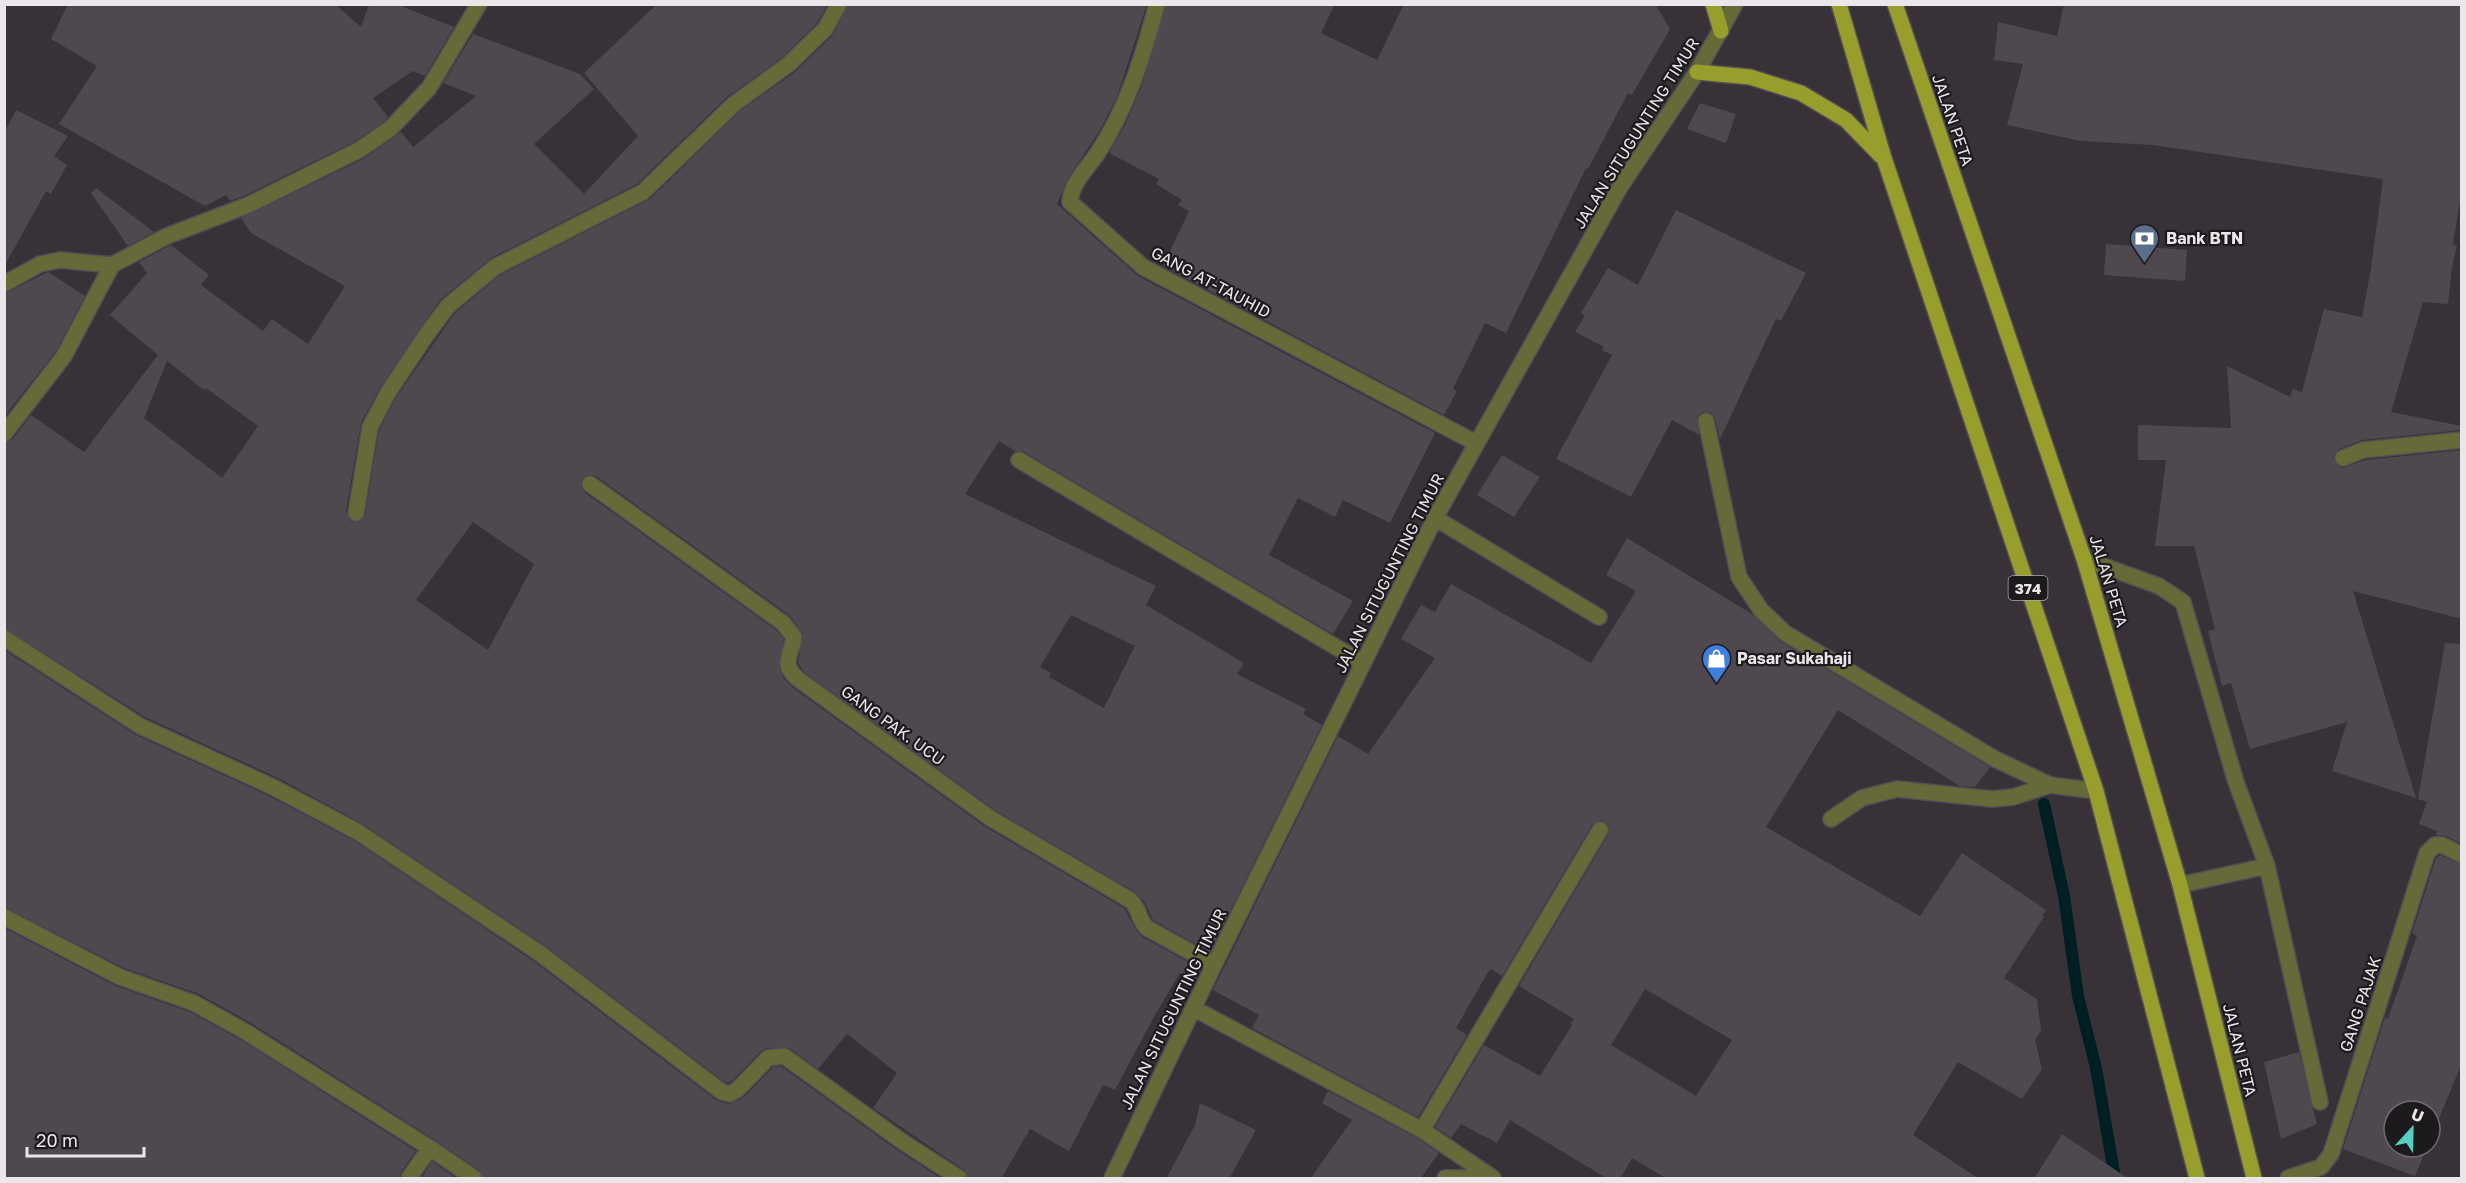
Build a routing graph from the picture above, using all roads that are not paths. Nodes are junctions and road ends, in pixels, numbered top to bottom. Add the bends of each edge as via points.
1 (479, 4) edge
2 (839, 4) edge
3 (1157, 4) edge
4 (1713, 4) edge
5 (1735, 4) edge
6 (1839, 4) edge
7 (1900, 9) edge
8 (1720, 31) junction
9 (1697, 72) junction
10 (1884, 158) junction
11 (112, 265) junction
12 (4, 284) edge
13 (1706, 421) dead end
14 (4, 434) edge
15 (2462, 440) edge
16 (1476, 442) junction
17 (2343, 458) dead end
18 (1019, 460) dead end
19 (590, 484) dead end
20 (357, 513) dead end
21 (1435, 519) junction
22 (2084, 559) junction
23 (1599, 617) dead end
24 (4, 638) edge
25 (1363, 663) junction
26 (2050, 785) junction
27 (2096, 791) junction
28 (1831, 819) dead end
29 (1600, 830) dead end
30 (2462, 855) edge
31 (2267, 866) junction
32 (2180, 885) junction
33 (4, 917) edge
34 (1214, 965) junction
35 (1193, 1008) junction
36 (2320, 1102) dead end
37 (1422, 1130) junction
38 (430, 1148) junction
39 (409, 1179) edge
40 (474, 1179) edge
41 (959, 1179) edge
42 (1112, 1179) edge
43 (1444, 1179) edge
44 (1472, 1179) edge
45 (1493, 1179) edge
46 (2197, 1179) edge
47 (2254, 1179) edge
48 (2288, 1179) edge

1 - 11 street via 429,88 391,128 359,150 248,205 167,236
2 - 20 street via 825,29 789,64 734,104 643,192 495,267 448,306 389,391 370,427
3 - 16 street, GANG AT-TAUHID via 1137,72 1098,153 1071,193 1071,202 1143,267
4 - 8 main road
5 - 8 street, JALAN SITUGUNTING TIMUR
6 - 10 main road, 374
7 - 22 main road, JALAN PETA
8 - 9 street, JALAN SITUGUNTING TIMUR
9 - 10 main road via 1750,76 1801,93 1846,120
9 - 16 street, JALAN SITUGUNTING TIMUR via 1620,187
10 - 27 main road, 374
11 - 12 street via 60,260 40,264
11 - 14 street via 64,356
13 - 26 street via 1739,577 1761,610 1785,633 1995,759
15 - 17 street via 2363,450
16 - 21 street, JALAN SITUGUNTING TIMUR
18 - 25 street
19 - 34 street, GANG PAK. UCU via 783,623 794,637 787,662 789,671 798,679 990,818 1130,900 1137,905 1147,928
21 - 23 street
21 - 25 street, JALAN SITUGUNTING TIMUR
22 - 31 street via 2159,585 2183,602 2236,782
22 - 32 main road, JALAN PETA
24 - 41 street via 140,726 273,787 358,832 538,951 722,1092 730,1094 738,1089 768,1058 784,1056
25 - 34 street, JALAN SITUGUNTING TIMUR
26 - 27 street
26 - 28 street via 1992,799 1897,789 1862,798
27 - 46 main road, 374
29 - 37 street
30 - 48 street, GANG PAJAK via 2442,845 2435,845 2427,853 2331,1154 2321,1167
31 - 32 street
31 - 36 street
32 - 47 main road, JALAN PETA
33 - 38 street via 120,977 194,1003
34 - 35 street, JALAN SITUGUNTING TIMUR
35 - 37 street
35 - 42 street, JALAN SITUGUNTING TIMUR
37 - 45 street
38 - 39 street
38 - 40 street
43 - 44 street

